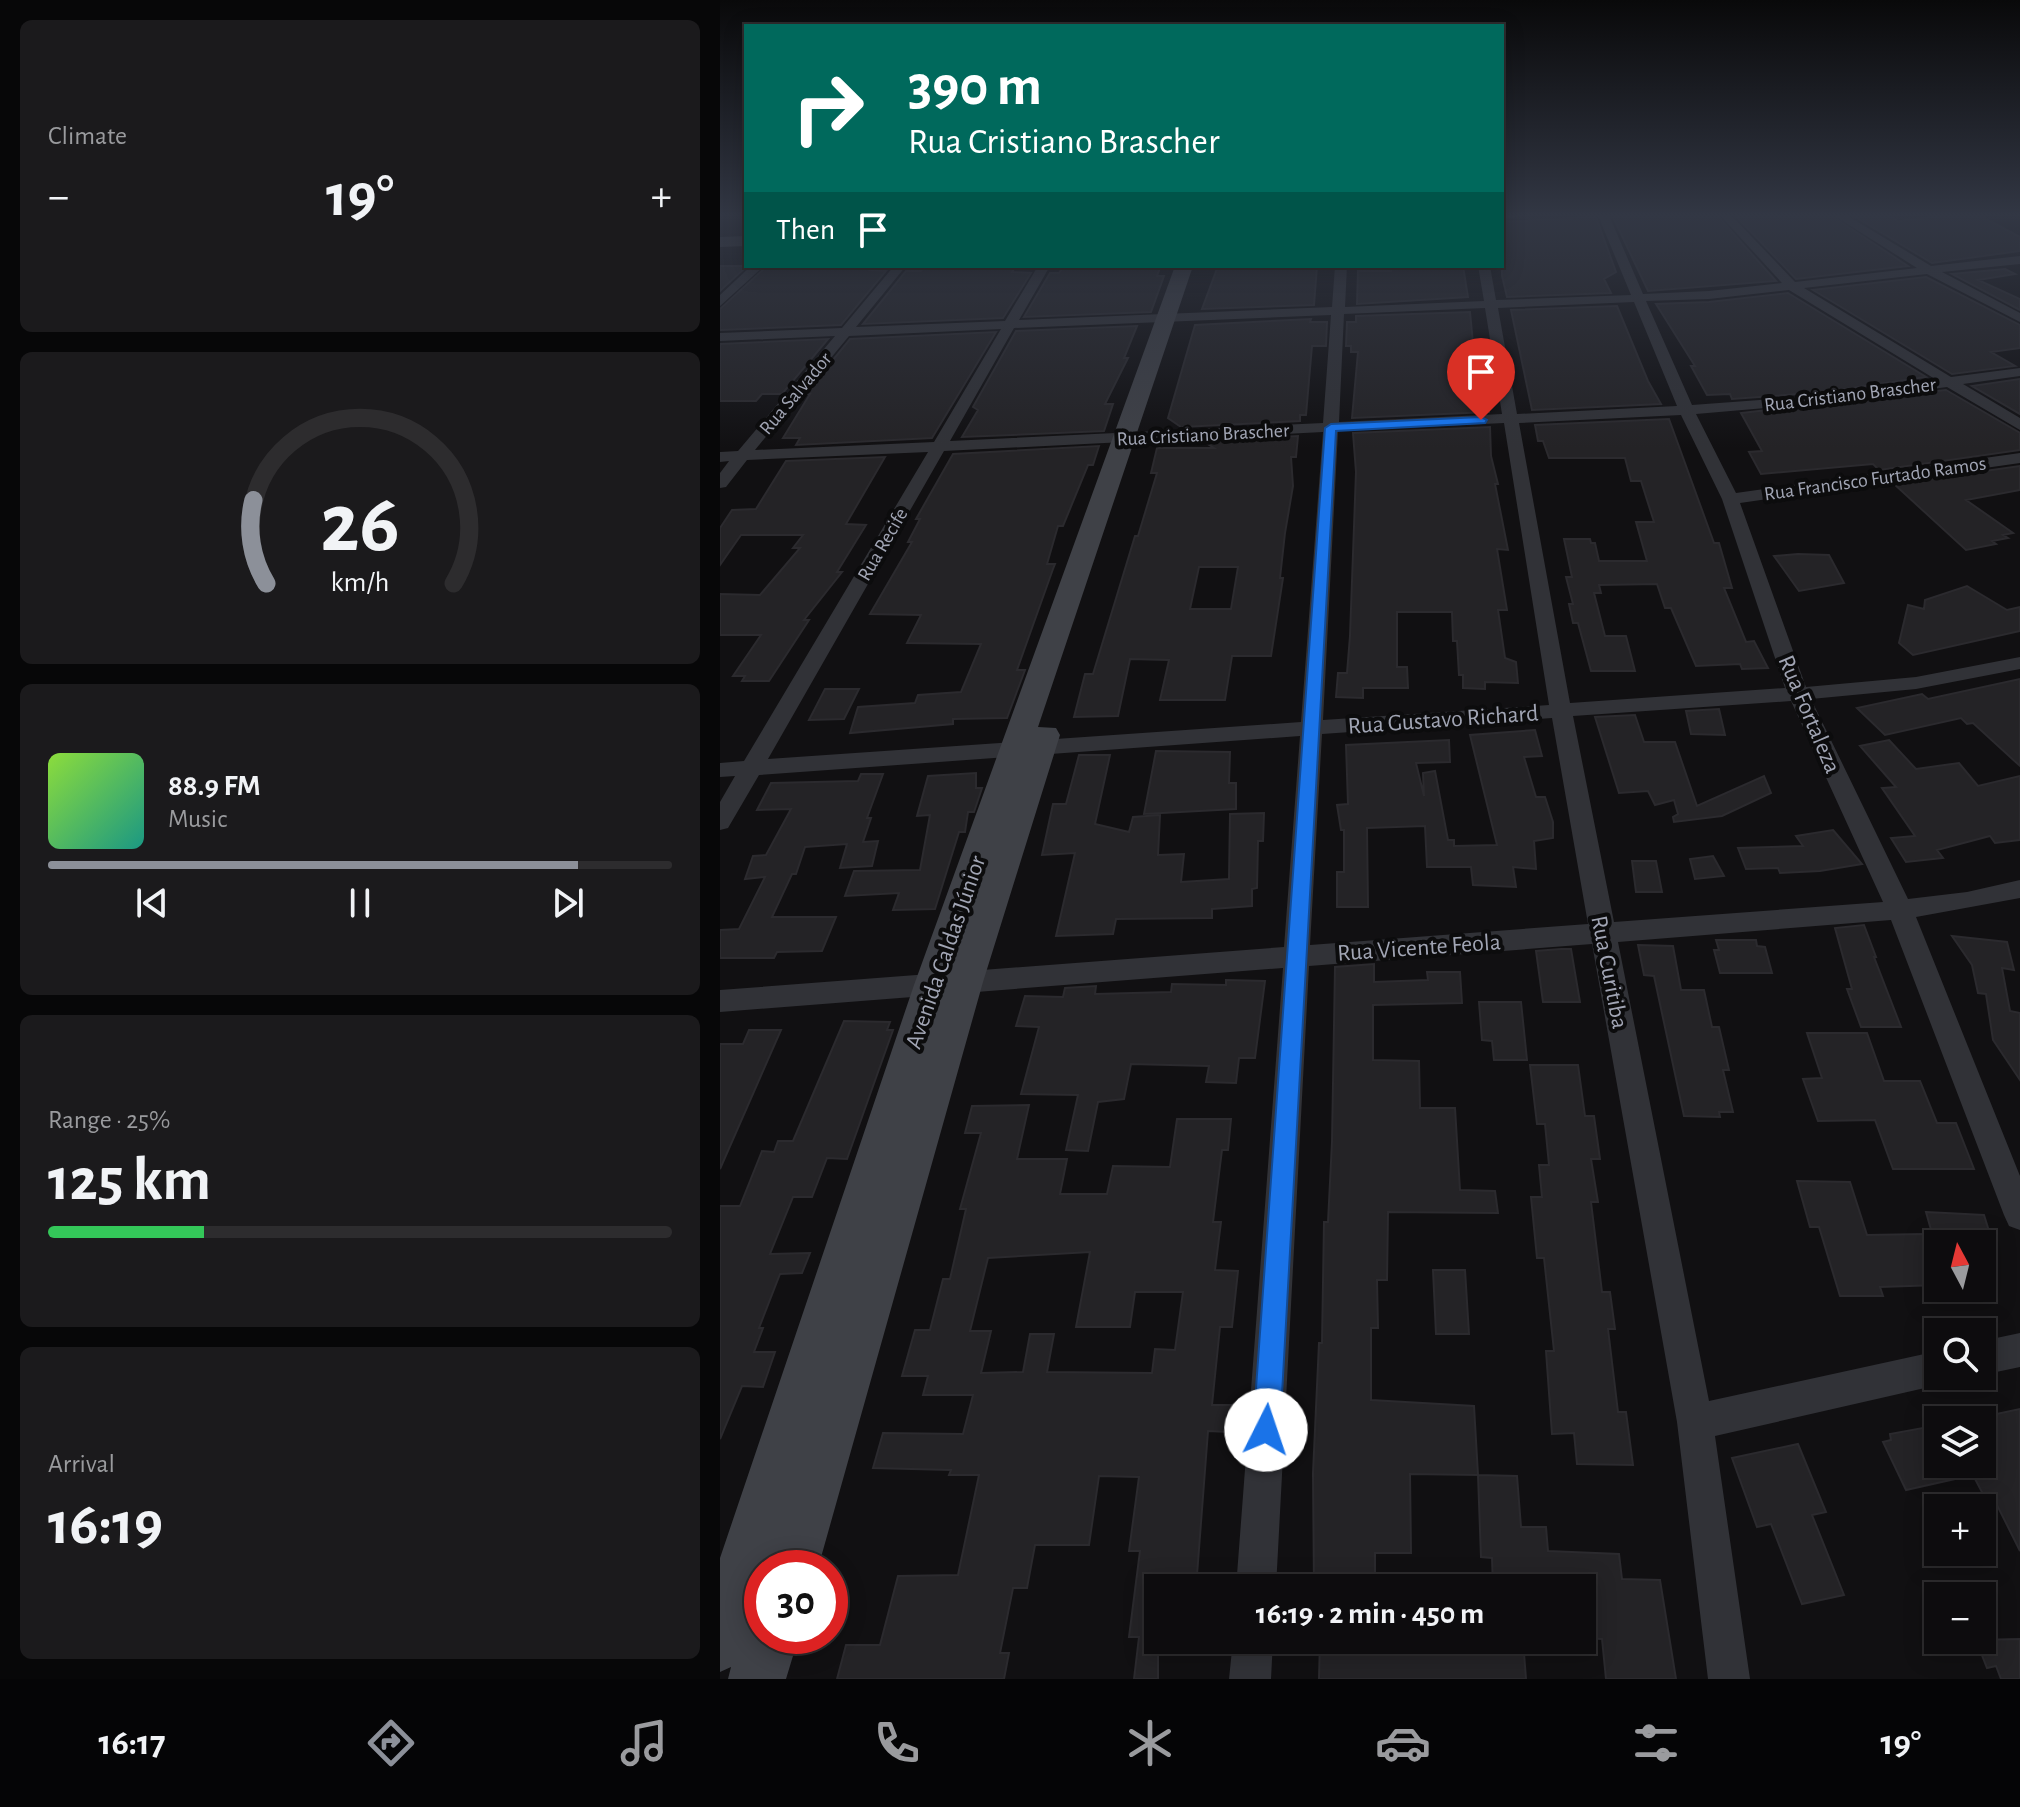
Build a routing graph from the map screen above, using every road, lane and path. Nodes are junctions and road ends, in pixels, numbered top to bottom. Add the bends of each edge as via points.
1 (879, 291) edge
2 (1029, 291) edge
3 (1179, 291) edge
4 (1185, 291) edge
5 (1339, 291) edge
6 (1489, 291) edge
7 (1635, 291) edge
8 (1737, 291) edge
9 (1800, 291) edge
10 (1969, 291) edge
11 (1638, 299) junction
12 (1491, 305) junction
13 (1338, 311) junction
14 (1173, 318) junction
15 (2020, 318) edge
16 (1009, 325) junction
17 (846, 332) junction
18 (720, 337) edge
19 (2020, 372) edge
20 (1948, 382) junction
21 (1687, 411) junction
22 (1511, 419) junction
23 (2020, 425) edge
24 (1331, 428) junction
25 (1133, 437) junction
26 (939, 446) junction
27 (743, 456) junction
28 (720, 457) edge
29 (2020, 458) edge
30 (720, 483) edge
31 (1730, 499) junction
32 (2020, 663) edge
33 (1798, 694) junction
34 (1561, 711) junction
35 (1311, 728) junction
36 (1028, 748) junction
37 (751, 768) junction
38 (720, 770) edge
39 (720, 822) edge
40 (2020, 889) edge
41 (1900, 910) junction
42 (1602, 933) junction
43 (1297, 956) junction
44 (948, 983) junction
45 (720, 1001) edge
46 (2020, 1215) edge
47 (2020, 1350) edge
48 (1996, 1355) edge
49 (1924, 1371) edge
50 (1695, 1422) junction
51 (795, 1550) edge
52 (1257, 1574) edge
53 (720, 1643) edge
54 (765, 1654) edge
55 (1252, 1654) edge
56 (757, 1679) edge
57 (1250, 1679) edge
58 (1729, 1679) edge

1 - 17 street, Rua Salvador
2 - 16 street, Rua Recife
3 - 14 main road, Avenida Caldas Júnior
4 - 14 main road, Avenida Caldas Júnior
5 - 13 street
6 - 12 street, Rua Curitiba
7 - 11 street, Rua Fortaleza
8 - 11 street
9 - 20 street
10 - 15 street
11 - 12 street
11 - 21 street, Rua Fortaleza
12 - 13 street
12 - 22 street, Rua Curitiba
13 - 14 street
13 - 24 street
14 - 16 street
14 - 25 main road, Avenida Caldas Júnior
16 - 17 street
16 - 26 street, Rua Recife
17 - 18 street
17 - 27 street, Rua Salvador
19 - 20 street, Rua Cristiano Brascher
20 - 21 street, Rua Cristiano Brascher
20 - 23 street
21 - 22 street, Rua Cristiano Brascher
21 - 31 street, Rua Fortaleza
22 - 24 street, Rua Cristiano Brascher
22 - 34 street, Rua Curitiba
24 - 25 street, Rua Cristiano Brascher
24 - 35 street
25 - 26 street, Rua Cristiano Brascher
25 - 36 main road, Avenida Caldas Júnior
26 - 27 street, Rua Cristiano Brascher
26 - 37 street, Rua Recife
27 - 28 street, Rua Cristiano Brascher
27 - 30 street, Rua Salvador
29 - 31 street, Rua Francisco Furtado Ramos
31 - 33 street, Rua Fortaleza
32 - 33 street, Rua Gustavo Richard via 1890,687
33 - 34 street, Rua Gustavo Richard
33 - 41 street, Rua Fortaleza
34 - 35 street, Rua Gustavo Richard
34 - 42 street, Rua Curitiba
35 - 36 street, Rua Gustavo Richard
35 - 43 street
36 - 37 street, Rua Gustavo Richard
36 - 44 main road, Avenida Caldas Júnior
37 - 38 street, Rua Gustavo Richard
37 - 39 street, Rua Recife
40 - 41 street, Rua Vicente Feola
41 - 42 street, Rua Vicente Feola
41 - 46 street, Rua Fortaleza
42 - 43 street, Rua Vicente Feola
42 - 50 street, Rua Curitiba
43 - 44 street, Rua Vicente Feola
43 - 52 street
44 - 45 street, Rua Vicente Feola
44 - 51 main road, Avenida Caldas Júnior
44 - 53 main road, Avenida Caldas Júnior
47 - 48 street
49 - 50 street
50 - 58 street, Rua Curitiba
54 - 56 main road
55 - 57 street

